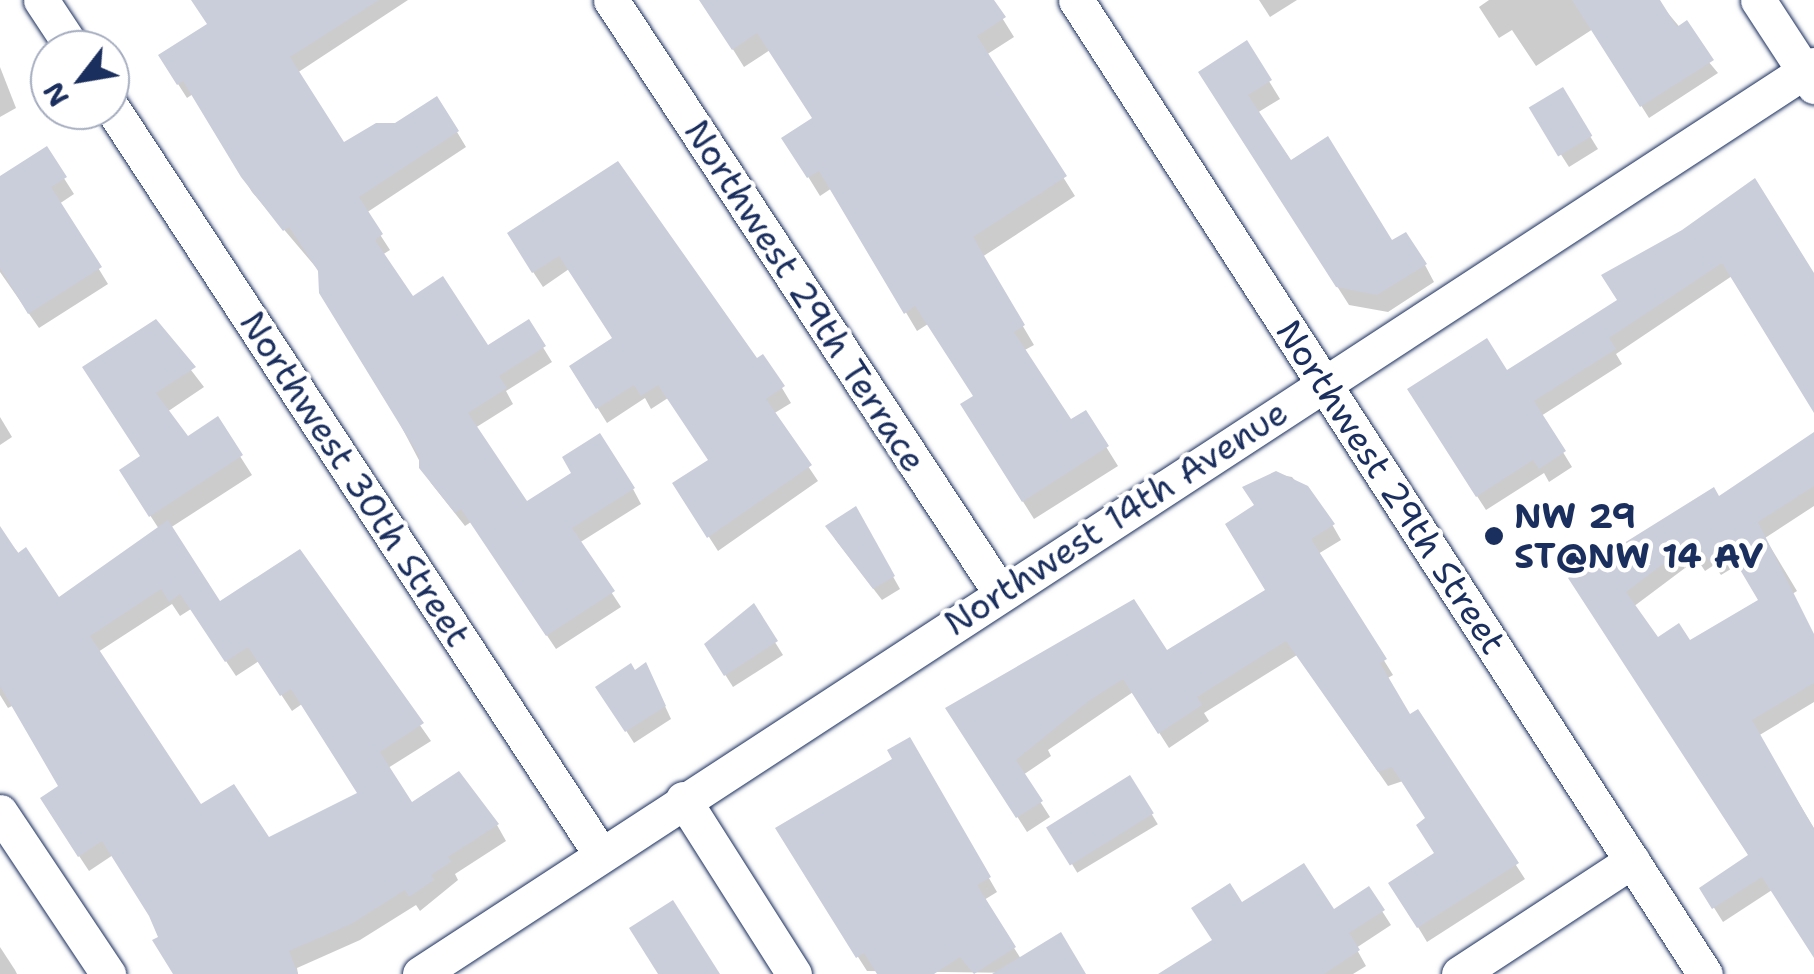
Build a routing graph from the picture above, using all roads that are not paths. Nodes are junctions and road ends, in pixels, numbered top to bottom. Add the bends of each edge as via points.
1 (41, 0) edge
2 (611, 0) edge
3 (1076, 0) edge
4 (1758, 0) edge
5 (61, 30) edge
6 (1811, 74) edge
7 (126, 130) edge
8 (1324, 385) junction
9 (1000, 592) junction
10 (682, 800) junction
11 (0, 812) edge
12 (600, 853) junction
13 (1632, 862) junction
14 (108, 974) edge
15 (420, 974) edge
16 (794, 974) edge
17 (1459, 974) edge
18 (1705, 974) edge

1 - 5 street
2 - 9 street, Northwest 29th Terrace
3 - 8 street, Northwest 29th Street
4 - 6 street
6 - 8 street, Northwest 14th Avenue
7 - 12 street, Northwest 30th Street
8 - 9 street, Northwest 14th Avenue
8 - 13 street, Northwest 29th Street
9 - 10 street, Northwest 14th Avenue
10 - 12 street, Northwest 14th Avenue
10 - 16 street
11 - 14 street
12 - 15 street, Northwest 14th Avenue
13 - 17 street
13 - 18 street, Northwest 29th Street

